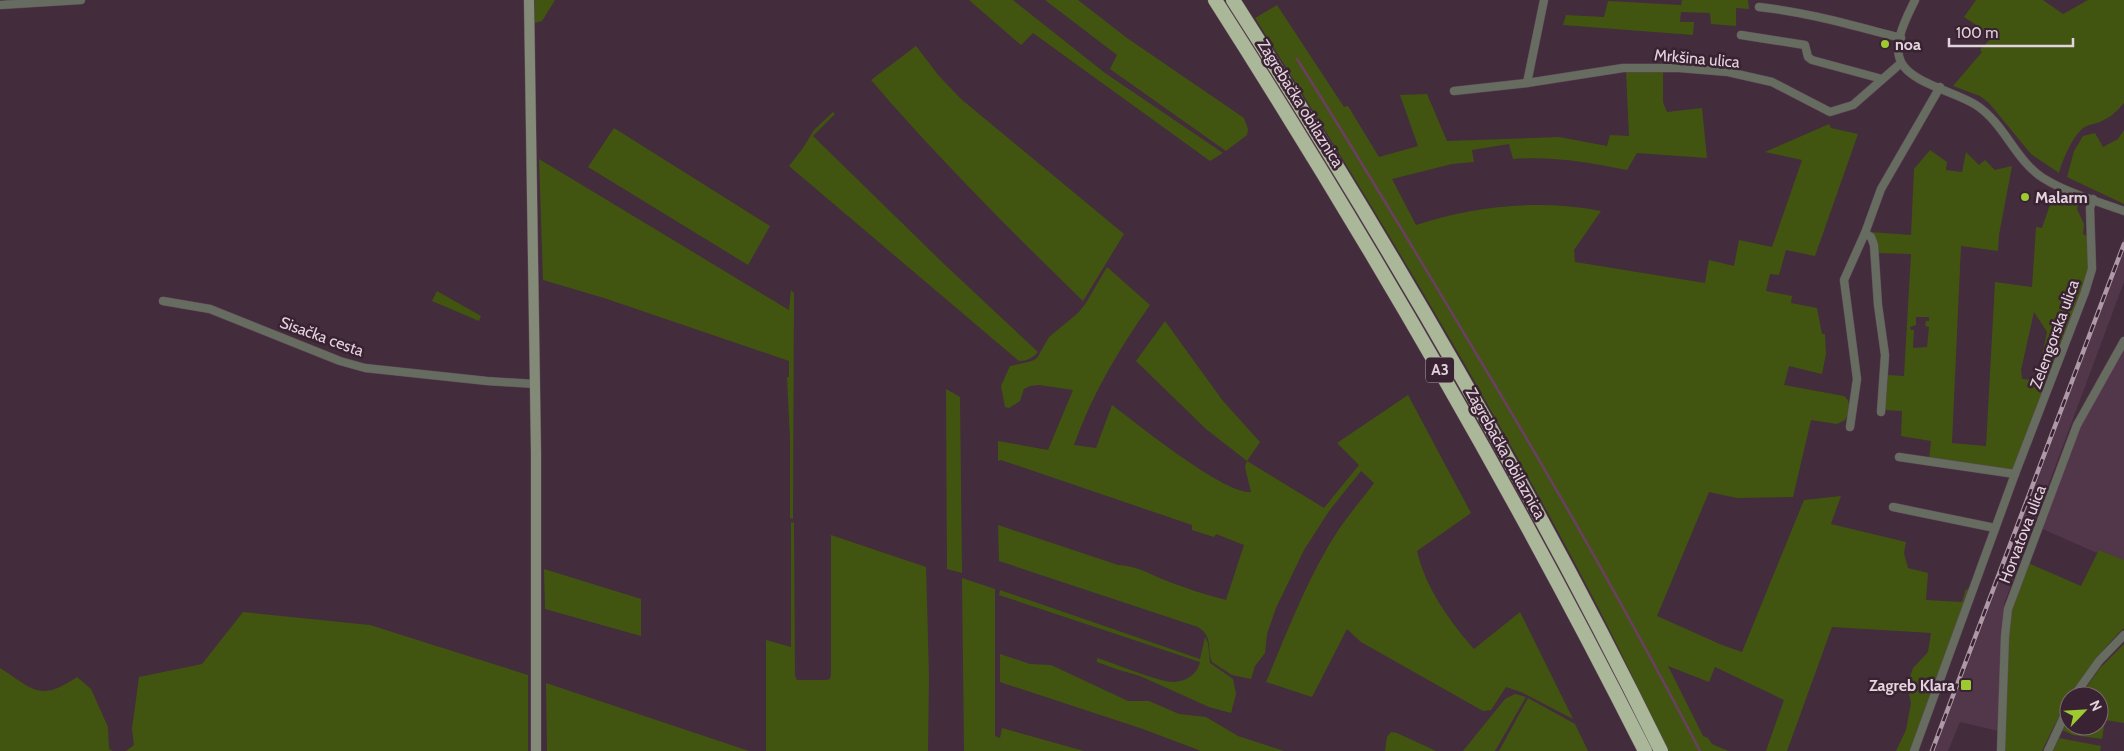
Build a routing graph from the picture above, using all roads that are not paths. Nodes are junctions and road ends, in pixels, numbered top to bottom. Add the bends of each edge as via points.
1 (81, 0) edge
2 (529, 0) edge
3 (1215, 0) edge
4 (1233, 0) edge
5 (1544, 0) edge
6 (1914, 0) edge
7 (0, 5) edge
8 (1759, 7) dead end
9 (1741, 35) dead end
10 (1900, 38) junction
11 (1901, 63) junction
12 (1882, 79) junction
13 (1527, 83) junction
14 (1940, 87) junction
15 (1454, 91) dead end
16 (2093, 199) junction
17 (2124, 211) edge
18 (1865, 233) junction
19 (163, 301) dead end
20 (2124, 341) edge
21 (534, 384) junction
22 (1881, 412) dead end
23 (1850, 427) dead end
24 (1899, 457) dead end
25 (2015, 474) junction
26 (1893, 506) dead end
27 (1996, 528) junction
28 (2124, 635) edge
29 (2081, 686) edge
30 (2059, 727) edge
31 (536, 751) edge
32 (1645, 751) edge
33 (1661, 751) edge
34 (1914, 751) edge
35 (2002, 751) edge
36 (2048, 751) edge

1 - 7 street
2 - 21 main road
3 - 32 highway, Zagrebačka obilaznica / A3 via 1438,366 1562,591
4 - 33 highway, Zagrebačka obilaznica / A3 via 1375,228 1500,445
5 - 13 street
6 - 10 street
8 - 10 street via 1834,20
9 - 12 street via 1805,46 1812,60
10 - 11 street
11 - 12 street, Mrkšina ulica
11 - 14 street via 1914,76
12 - 13 street, Mrkšina ulica via 1853,105 1830,112 1772,82 1728,72 1623,68
13 - 15 street, Mrkšina ulica
14 - 16 street via 1984,110 2038,174 2062,188
14 - 18 street via 1881,189
16 - 17 street
16 - 25 street, Zelengorska ulica via 2090,208 2092,269 2086,292
18 - 22 street via 1874,245 1884,341
18 - 23 street via 1844,280 1857,379
19 - 21 street, Sisačka cesta via 210,309 365,368
20 - 35 street, Horvatova ulica via 2077,425 2008,609
21 - 31 main road
24 - 25 street
25 - 27 street, Zelengorska ulica
26 - 27 street
27 - 34 street, Zelengorska ulica
28 - 29 street
30 - 36 street

